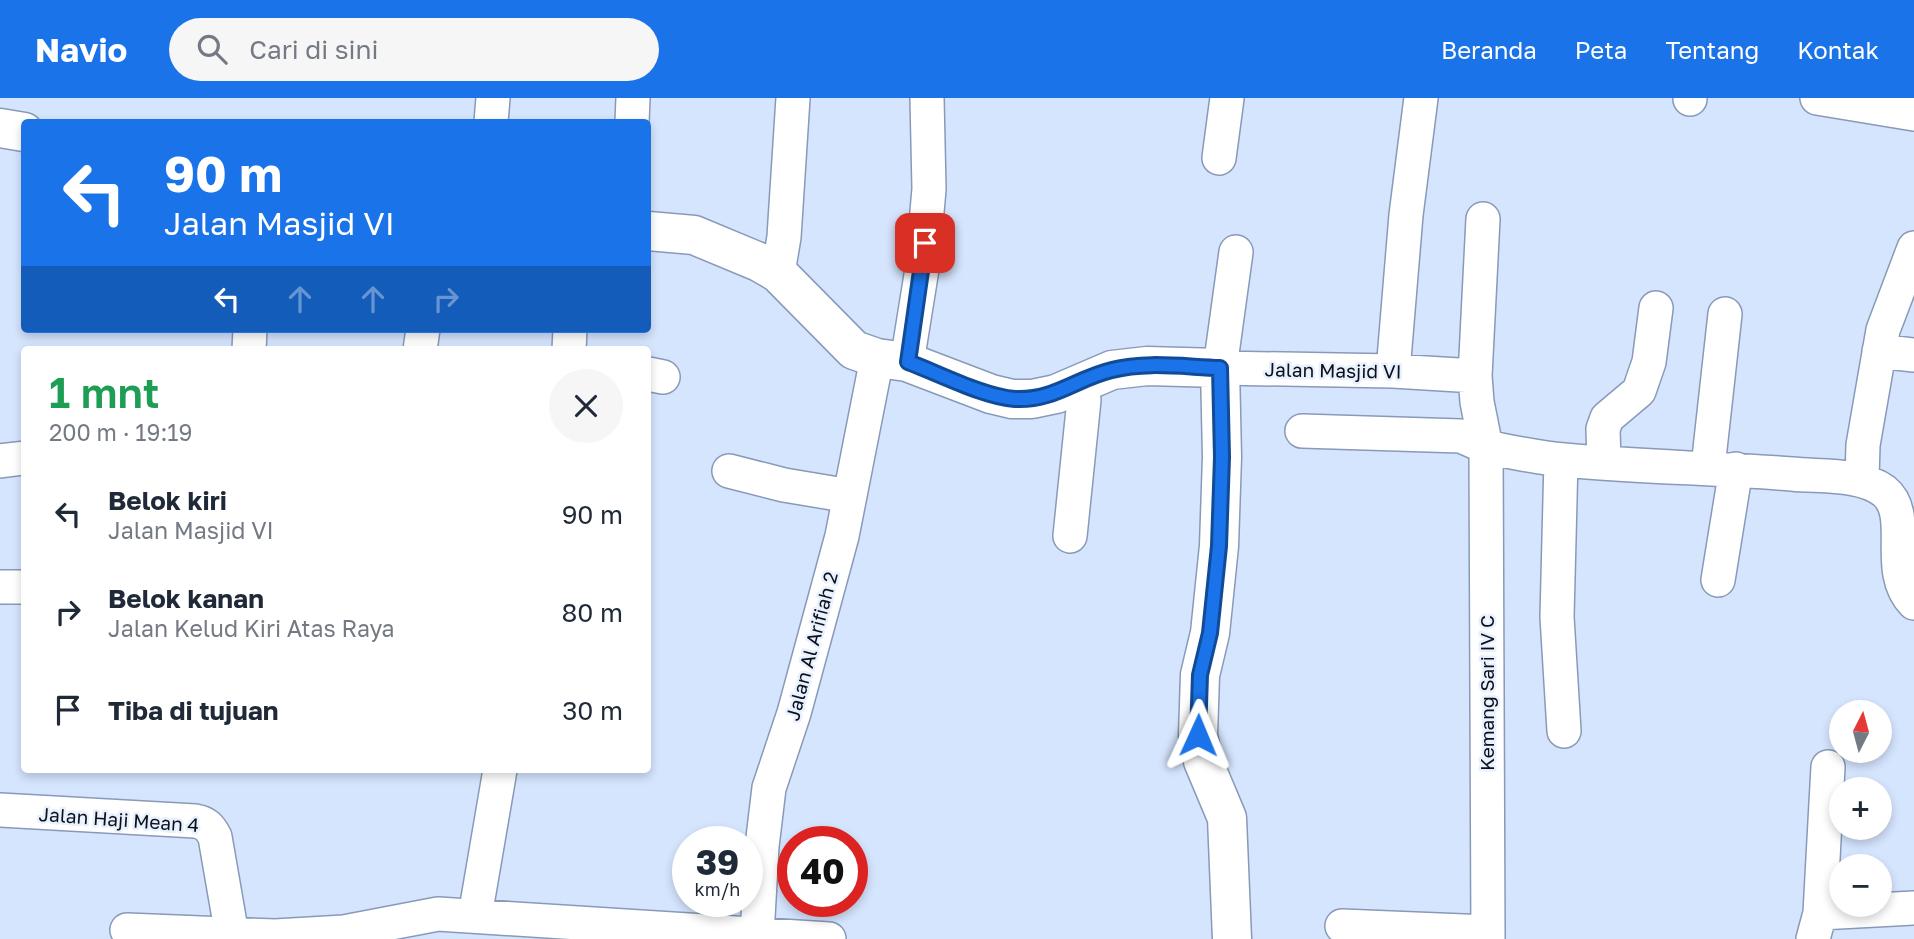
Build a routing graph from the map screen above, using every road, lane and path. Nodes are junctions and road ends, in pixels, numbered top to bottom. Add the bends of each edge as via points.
1 (493, 98) edge
2 (633, 98) edge
3 (793, 98) edge
4 (927, 98) edge
5 (1227, 98) edge
6 (1421, 98) edge
7 (1817, 98) edge
8 (1852, 101) edge
9 (1914, 114) edge
10 (491, 119) edge
11 (632, 119) edge
12 (0, 128) edge
13 (21, 132) edge
14 (1219, 159) dead end
15 (1483, 219) dead end
16 (651, 230) edge
17 (1914, 248) edge
18 (1236, 252) dead end
19 (778, 273) junction
20 (1656, 308) dead end
21 (1725, 314) dead end
22 (1878, 351) junction
23 (1914, 355) edge
24 (892, 360) junction
25 (1220, 368) junction
26 (1393, 371) junction
27 (1475, 376) junction
28 (1080, 383) junction
29 (1301, 430) dead end
30 (1486, 447) junction
31 (21, 458) edge
32 (1560, 460) junction
33 (0, 461) edge
34 (1604, 463) junction
35 (1722, 468) junction
36 (729, 471) dead end
37 (1862, 480) junction
38 (850, 496) junction
39 (1070, 536) dead end
40 (1718, 579) dead end
41 (0, 587) edge
42 (21, 587) edge
43 (1914, 603) edge
44 (1564, 731) dead end
45 (1828, 767) dead end
46 (499, 773) edge
47 (0, 810) edge
48 (1914, 908) edge
49 (475, 916) junction
50 (1342, 926) dead end
51 (1817, 926) edge
52 (127, 930) dead end
53 (552, 930) edge
54 (232, 935) junction
55 (757, 935) junction
56 (719, 936) edge
57 (1488, 936) edge
58 (829, 939) edge
59 (1232, 939) edge

1 - 10 street
2 - 11 street
3 - 19 street
4 - 24 street, Jalan Al Arifiah 2 via 929,189 922,269
5 - 14 street
6 - 26 street
7 - 8 street
8 - 9 street
12 - 13 street
15 - 27 street
16 - 19 street, Jalan Masjid VI via 694,235
17 - 22 street
18 - 25 street
19 - 24 street, Jalan Masjid VI via 854,350
20 - 34 street via 1649,362 1639,391 1607,418 1603,429
21 - 35 street
22 - 23 street
22 - 37 street
24 - 28 street, Jalan Masjid VI via 1012,399 1056,394
24 - 38 street, Jalan Al Arifiah 2
25 - 26 street, Jalan Masjid VI
25 - 28 street, Jalan Masjid VI via 1123,368
25 - 59 street via 1219,546 1210,633 1200,675 1198,735 1203,761 1227,818
26 - 27 street, Jalan Masjid VI
27 - 30 street
28 - 39 street via 1084,400
29 - 30 street via 1461,436
30 - 32 street
30 - 57 street, Kemang Sari IV C
31 - 33 street
32 - 34 street
32 - 44 street via 1557,617
34 - 35 street
35 - 37 street
35 - 40 street
36 - 38 street
37 - 43 street via 1896,502 1899,573 1904,593
38 - 55 street, Jalan Al Arifiah 2 via 794,713 769,788
41 - 42 street
45 - 51 street
46 - 49 street
47 - 54 street, Jalan Haji Mean 4 via 204,823 215,837
48 - 51 street
49 - 53 street
49 - 54 street via 438,914 344,932
50 - 57 street
52 - 54 street
53 - 56 street
55 - 56 street
55 - 58 street

